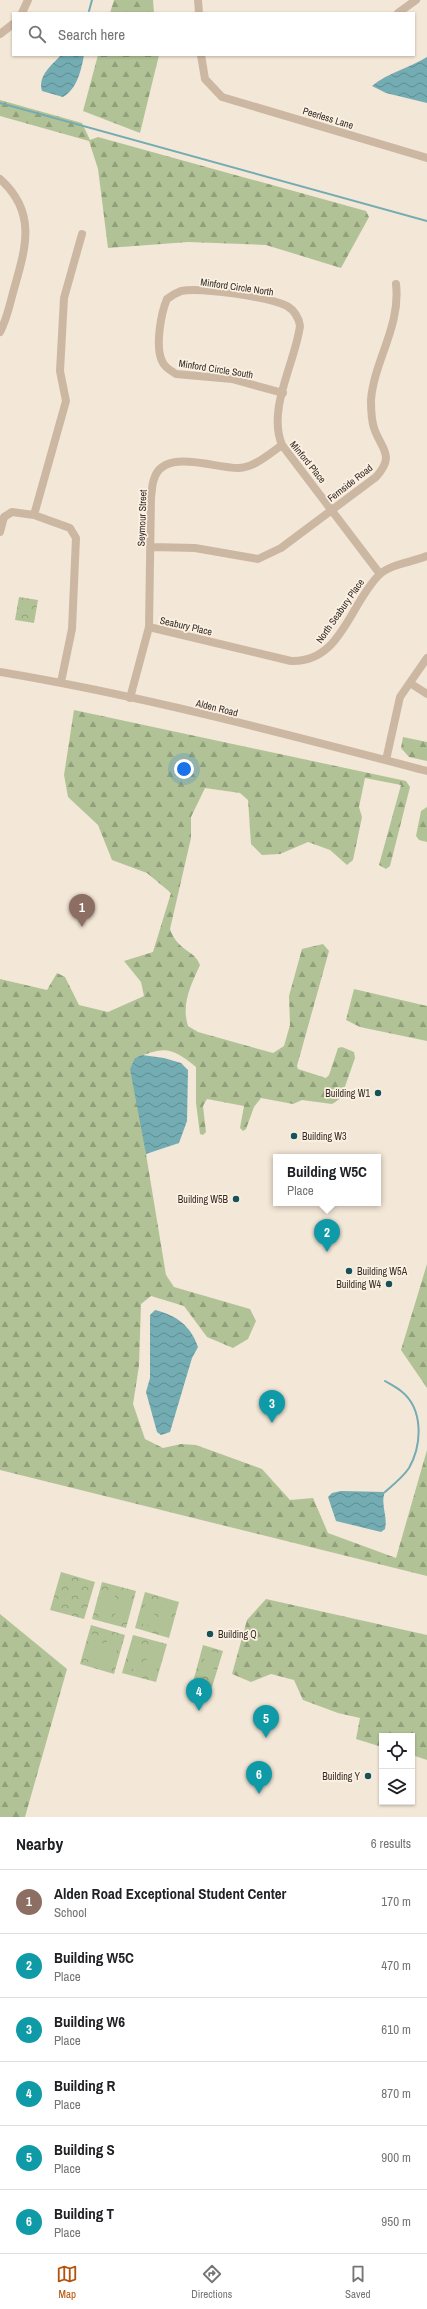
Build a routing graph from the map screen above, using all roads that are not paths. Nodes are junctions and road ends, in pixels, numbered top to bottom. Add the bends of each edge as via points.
1 (28, 0) edge
2 (198, 0) edge
3 (416, 0) edge
4 (22, 12) edge
5 (199, 12) edge
6 (399, 12) edge
7 (12, 25) edge
8 (0, 34) edge
9 (201, 56) edge
10 (427, 158) edge
11 (0, 179) edge
12 (82, 234) dead end
13 (396, 284) dead end
14 (0, 332) edge
15 (160, 334) joint
16 (283, 393) junction
17 (282, 445) junction
18 (332, 509) junction
19 (34, 516) junction
20 (0, 532) edge
21 (152, 547) junction
22 (427, 556) edge
23 (380, 574) junction
24 (149, 627) junction
25 (219, 644) joint
26 (427, 658) edge
27 (0, 672) edge
28 (61, 682) junction
29 (410, 682) junction
30 (427, 694) edge
31 (130, 698) junction
32 (386, 760) junction
33 (427, 771) edge

1 - 4 street
2 - 5 street
3 - 6 street
7 - 8 street
9 - 10 street, Peerless Lane via 206,79 222,97
11 - 14 street via 20,203 26,238 20,268
12 - 19 street via 64,298 60,371 66,401
13 - 18 street, Fernside Road via 398,304 371,399 374,428 386,450 386,461 376,477
15 - 16 street, Minford Circle South via 159,349 162,362 176,374 232,380
15 - 16 street, Minford Circle North via 163,308 167,298 181,291 246,296 274,302 292,310 299,319 300,326
16 - 17 street, Minford Place via 277,426
17 - 18 street, Minford Place
17 - 21 street, Seymour Street via 259,461 239,468 179,462 160,469 154,479 152,491
18 - 21 street, Fernside Road via 281,548 258,559 195,548
18 - 23 street, Minford Place
19 - 20 street via 12,512 4,518
19 - 28 street via 70,528 76,538 72,629
21 - 24 street, Seymour Street
22 - 23 street
23 - 25 street, North Seabury Place via 330,647 312,659 291,661
24 - 25 street, Seabury Place
24 - 31 street, Seymour Street
26 - 29 street
27 - 28 street, Alden Road
28 - 31 street, Alden Road
29 - 30 street
29 - 32 street via 400,698
31 - 32 street, Alden Road
32 - 33 street, Alden Road

